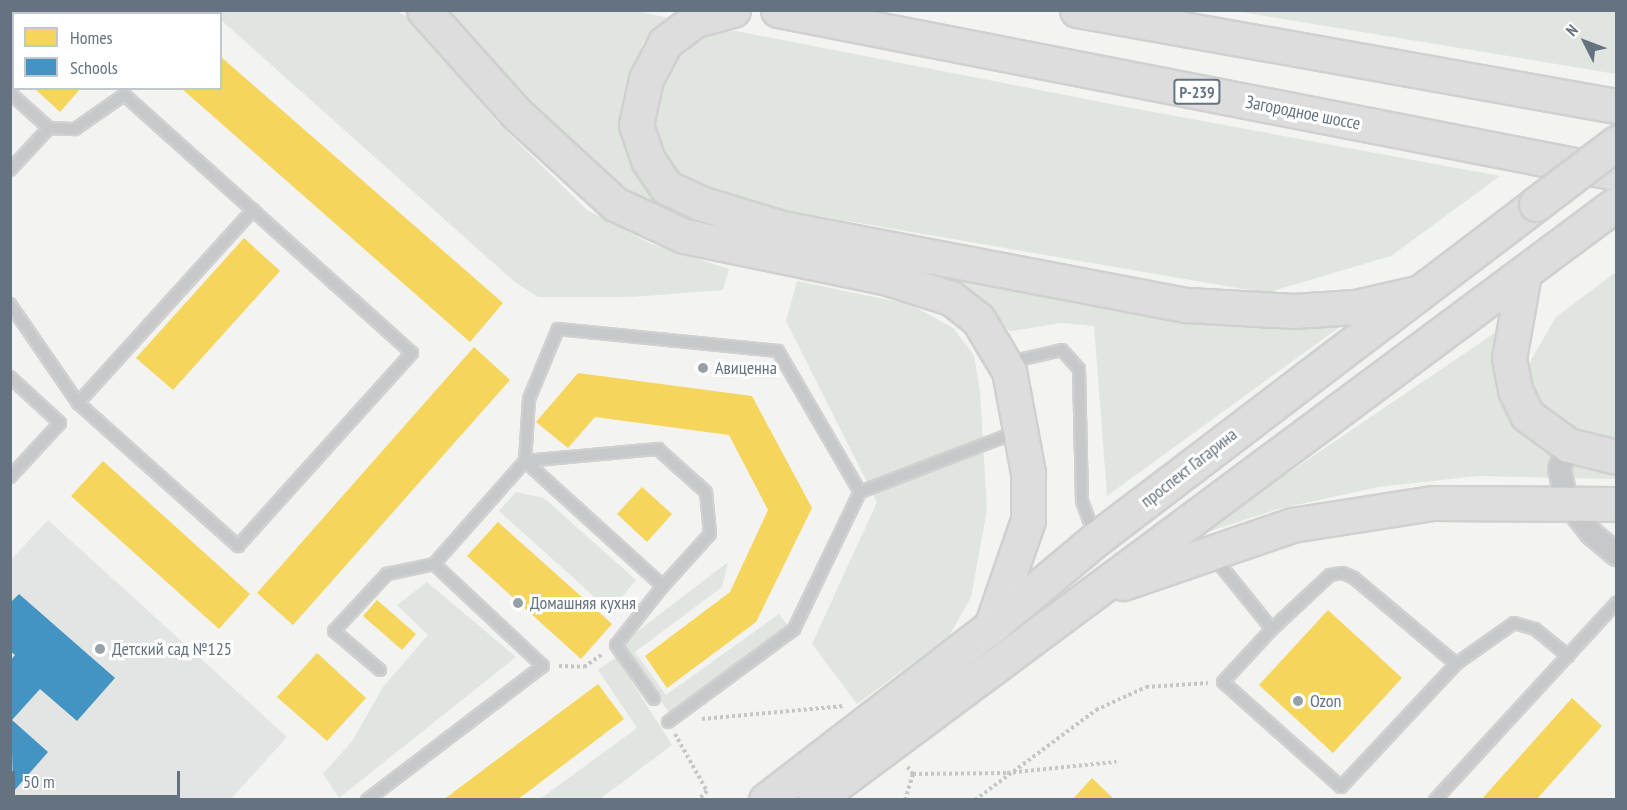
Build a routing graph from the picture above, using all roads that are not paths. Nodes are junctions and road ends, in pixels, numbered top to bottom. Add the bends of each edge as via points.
1 (424, 10) edge
2 (733, 10) edge
3 (778, 10) edge
4 (1077, 10) edge
5 (10, 93) edge
6 (1617, 106) edge
7 (49, 128) junction
8 (1617, 143) edge
9 (10, 170) edge
10 (1617, 173) edge
11 (253, 210) junction
12 (1608, 210) edge
13 (1524, 274) junction
14 (1417, 293) junction
15 (10, 304) edge
16 (1009, 371) junction
17 (10, 377) edge
18 (78, 403) junction
19 (1022, 430) junction
20 (1568, 445) junction
21 (1617, 457) edge
22 (525, 461) junction
23 (10, 477) edge
24 (860, 492) junction
25 (1566, 501) junction
26 (1617, 504) edge
27 (1096, 539) junction
28 (1209, 551) junction
29 (1617, 554) edge
30 (434, 564) junction
31 (663, 586) junction
32 (1084, 598) junction
33 (1617, 603) edge
34 (991, 627) junction
35 (1272, 629) junction
36 (1568, 656) junction
37 (1456, 664) junction
38 (380, 670) dead end
39 (654, 699) dead end
40 (668, 722) road end
41 (818, 798) edge
42 (367, 800) edge
43 (766, 800) edge
44 (1435, 800) edge

1 - 16 main road via 516,113 615,204 684,237 884,277 951,298 978,320
2 - 14 main road via 695,20 665,43 646,80 636,125 648,160 666,187 700,203 782,228 1187,305 1294,311 1355,307
3 - 10 main road, Загородное шоссе / Р-239
4 - 6 main road
5 - 7 lane
7 - 9 lane
7 - 11 lane via 75,129 124,95
8 - 14 main road, проспект Гагарина, bridge
11 - 18 lane
11 - 18 lane via 412,353 238,546
12 - 13 main road
13 - 20 main road via 1509,358 1515,390 1527,416
13 - 32 main road
14 - 27 main road, проспект Гагарина
15 - 18 lane
16 - 19 main road
16 - 27 lane via 1023,359 1062,350 1079,369 1082,501
17 - 23 lane via 60,423
19 - 24 lane
19 - 34 main road via 1028,520
20 - 21 main road
20 - 25 street via 1559,468
22 - 24 lane via 529,399 558,330 570,331 778,351
22 - 30 lane
22 - 31 lane
22 - 31 lane via 658,449 698,484 706,492 710,534
24 - 40 lane via 794,629
25 - 26 main road
25 - 28 main road via 1432,503 1292,525
25 - 29 street via 1592,533
27 - 34 main road, проспект Гагарина
28 - 32 main road
28 - 35 lane
30 - 38 lane via 387,574 334,631
30 - 42 lane via 543,666
31 - 39 lane via 616,645
32 - 41 main road
33 - 36 lane
34 - 43 main road, проспект Гагарина
35 - 37 lane via 1330,575 1343,573 1354,578
35 - 37 lane via 1223,682 1341,787
36 - 37 lane via 1535,629 1514,623
36 - 44 lane

